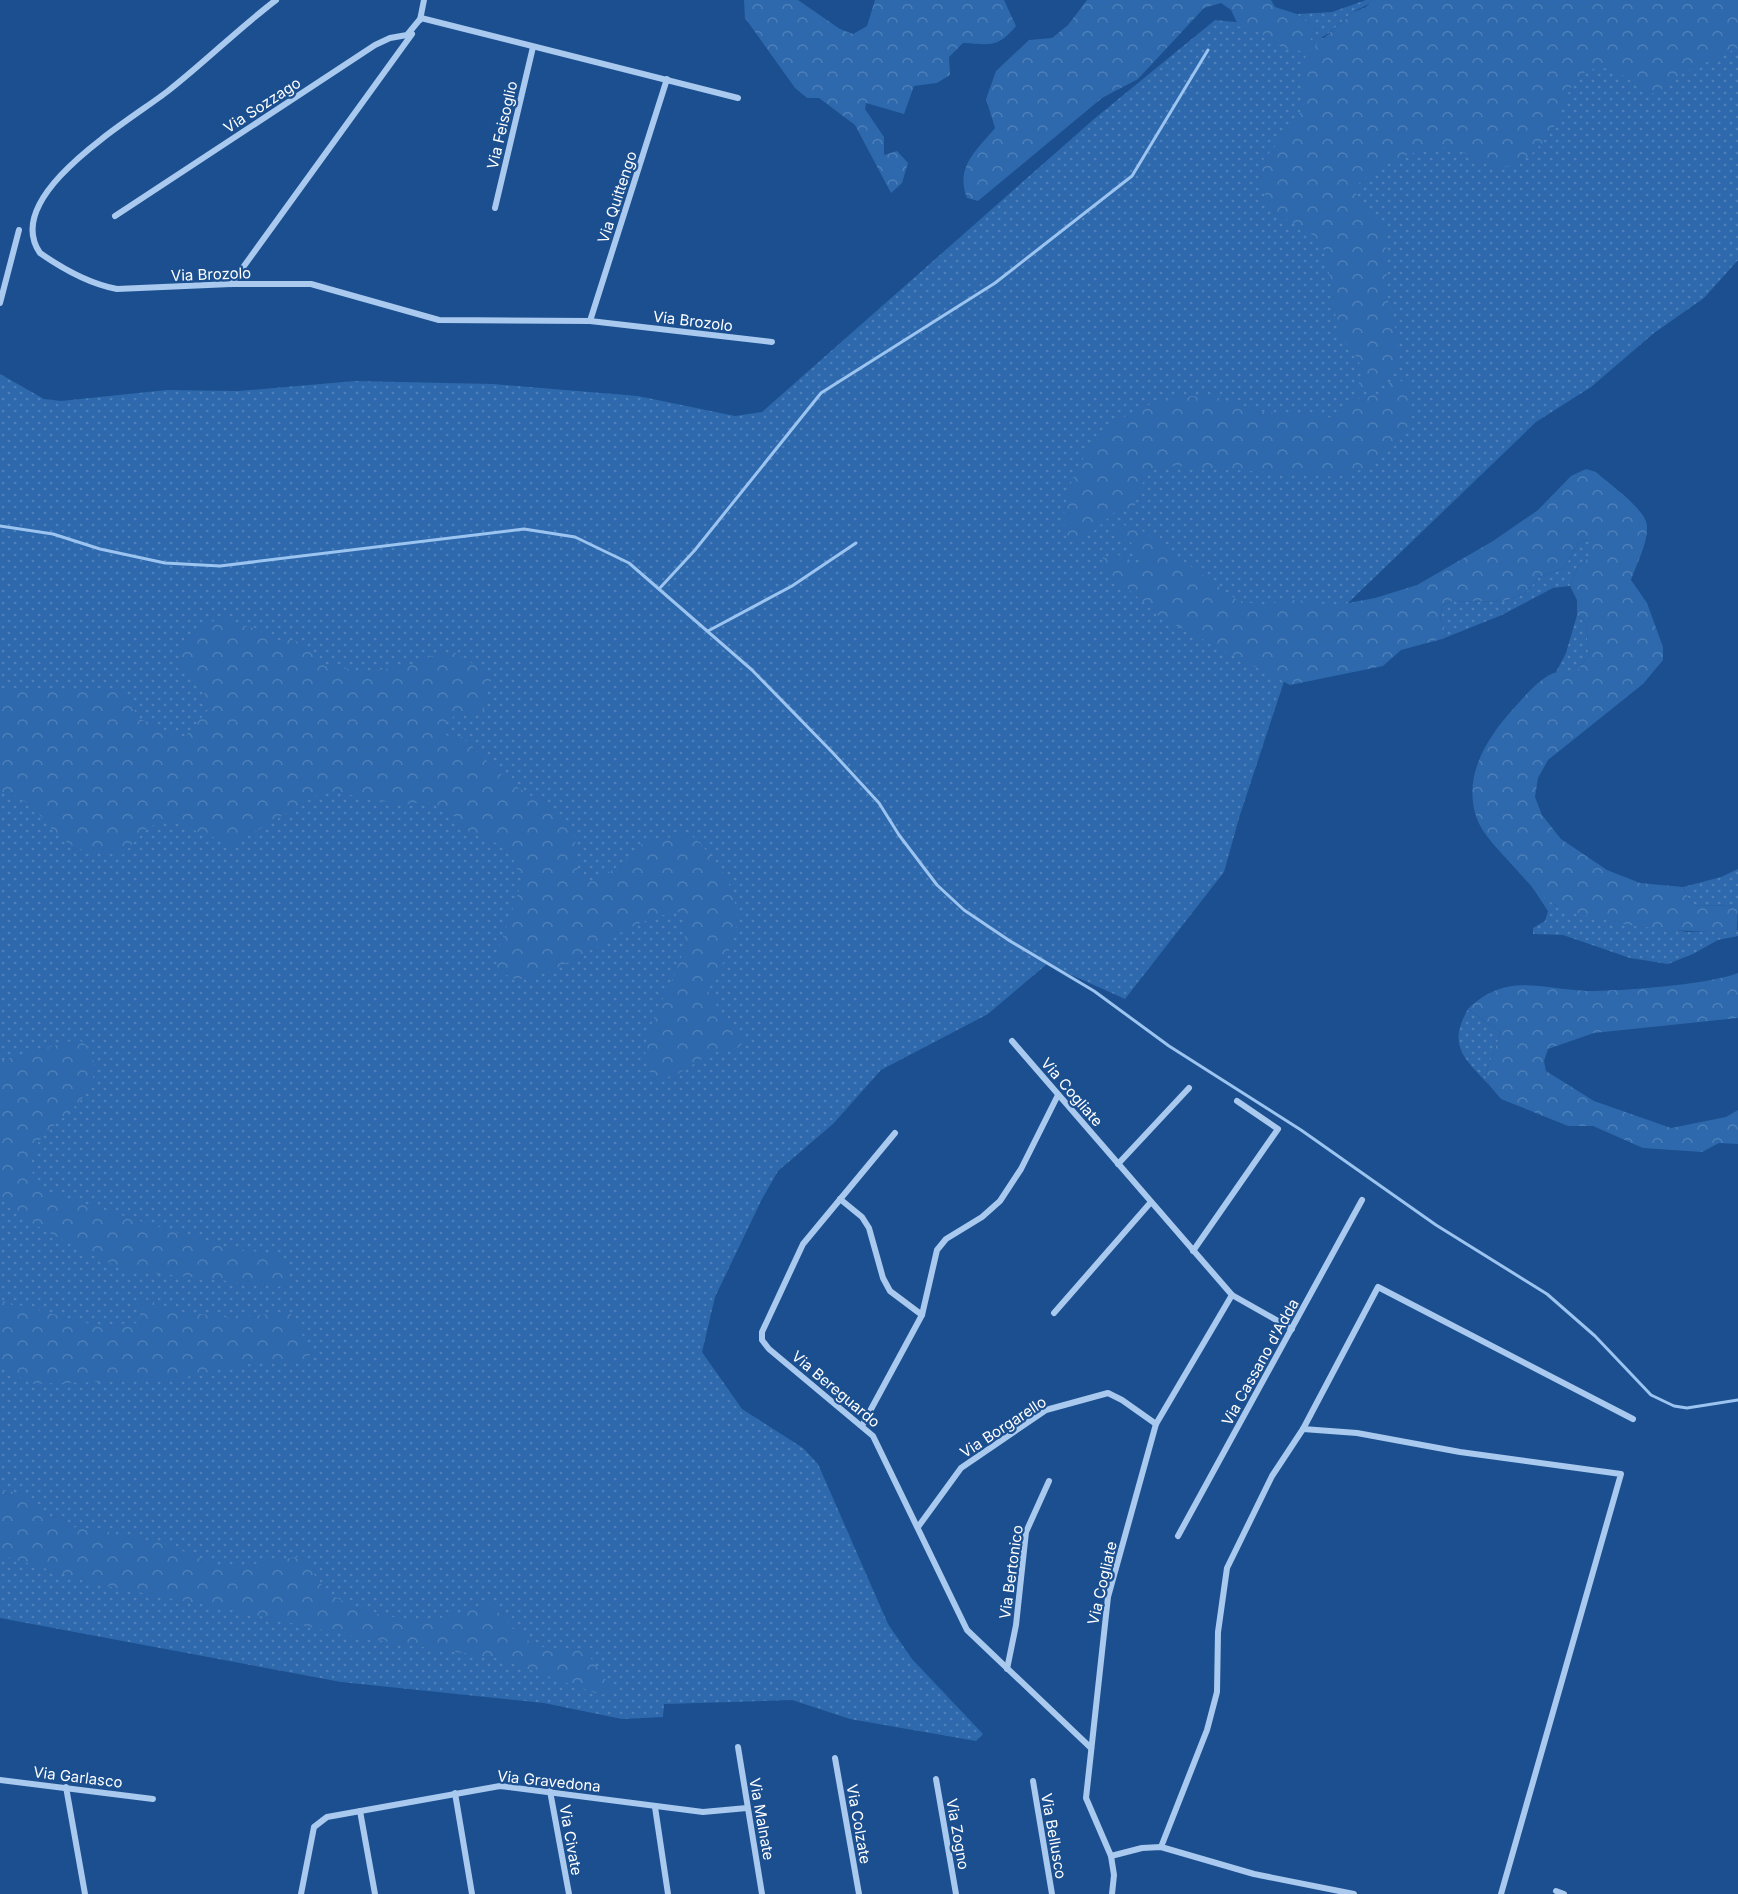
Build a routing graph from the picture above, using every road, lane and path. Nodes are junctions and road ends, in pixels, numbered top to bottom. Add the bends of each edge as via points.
1 (276, 0) edge
2 (424, 0) edge
3 (421, 18) junction
4 (533, 47) junction
5 (667, 79) junction
6 (738, 98) dead end
7 (70, 155) dead end
8 (495, 208) dead end
9 (115, 216) dead end
10 (231, 284) junction
11 (0, 303) edge
12 (590, 321) junction
13 (772, 342) dead end
14 (1012, 1041) dead end
15 (1189, 1088) dead end
16 (1058, 1095) junction
17 (1237, 1101) dead end
18 (895, 1133) dead end
19 (1118, 1164) junction
20 (840, 1199) junction
21 (1362, 1200) dead end
22 (1151, 1202) junction
23 (1193, 1251) junction
24 (1232, 1295) junction
25 (1054, 1313) dead end
26 (922, 1315) junction
27 (1292, 1329) junction
28 (1633, 1419) dead end
29 (863, 1424) junction
30 (1156, 1424) junction
31 (1303, 1429) junction
32 (1049, 1481) dead end
33 (918, 1527) junction
34 (1178, 1536) dead end
35 (1007, 1670) junction
36 (738, 1747) dead end
37 (1091, 1748) junction
38 (835, 1758) dead end
39 (936, 1779) dead end
40 (0, 1780) edge
41 (1033, 1781) dead end
42 (66, 1787) junction
43 (550, 1791) junction
44 (455, 1793) junction
45 (153, 1799) dead end
46 (655, 1807) junction
47 (747, 1808) junction
48 (360, 1811) junction
49 (1161, 1847) junction
50 (1111, 1856) junction
51 (1556, 1891) dead end
52 (85, 1894) edge
53 (301, 1894) edge
54 (375, 1894) edge
55 (472, 1894) edge
56 (569, 1894) edge
57 (668, 1894) edge
58 (762, 1894) edge
59 (859, 1894) edge
60 (956, 1894) edge
61 (1052, 1894) edge
62 (1112, 1894) edge
63 (1354, 1894) edge
64 (1501, 1894) edge
65 (1564, 1894) edge

1 - 7 street via 167,92
2 - 3 street
3 - 4 street
3 - 9 street, Via Sozzago via 407,35 375,45
3 - 10 street via 385,74
4 - 5 street
4 - 8 street, Via Feisoglio
5 - 6 street
5 - 12 street, Via Quittengo
10 - 11 street, Via Brozolo via 102,287 44,256 18,227
10 - 12 street, Via Brozolo via 312,284 439,320
12 - 13 street, Via Brozolo
14 - 16 street, Via Cogliate
15 - 19 street
16 - 19 street, Via Cogliate
16 - 26 street via 1000,1201 946,1239 937,1250
17 - 23 street via 1278,1130
18 - 20 street, Via Bereguardo
19 - 22 street, Via Cogliate
20 - 26 street via 869,1228 887,1288
20 - 29 street, Via Bereguardo via 800,1249 762,1336 769,1349
21 - 27 street, Via Cassano d'Adda
22 - 23 street, Via Cogliate
22 - 25 street
23 - 24 street, Via Cogliate
24 - 27 street, Via Cogliate
24 - 30 street, Via Cogliate
26 - 29 street
27 - 34 street, Via Cassano d'Adda
28 - 31 street via 1378,1287
29 - 33 street, Via Bereguardo via 880,1445
30 - 33 street, Via Borgarello via 1108,1393 1046,1410 961,1468
30 - 37 street, Via Cogliate via 1108,1597
31 - 49 street via 1272,1476 1227,1568 1218,1632 1217,1692 1207,1730
31 - 64 street via 1350,1432 1621,1474
32 - 35 street, Via Bertonico via 1026,1532
33 - 35 street, Via Bereguardo via 964,1626
35 - 37 street, Via Bereguardo
36 - 47 street, Via Malnate
37 - 50 street, Via Cogliate via 1087,1803
38 - 59 street, Via Colzate
39 - 60 street, Via Zogno
40 - 42 street, Via Garlasco
41 - 61 street, Via Bellusco
42 - 45 street, Via Garlasco
42 - 52 street
43 - 44 street, Via Gravedona via 500,1786
43 - 46 street, Via Gravedona
43 - 56 street, Via Civate
44 - 48 street, Via Gravedona
44 - 55 street
46 - 47 street, Via Gravedona via 703,1812
46 - 57 street
47 - 58 street, Via Malnate
48 - 53 street, Via Gravedona via 324,1818 316,1824
48 - 54 street
49 - 50 street
49 - 63 street via 1254,1874
50 - 62 street, Via Cogliate
51 - 65 street

